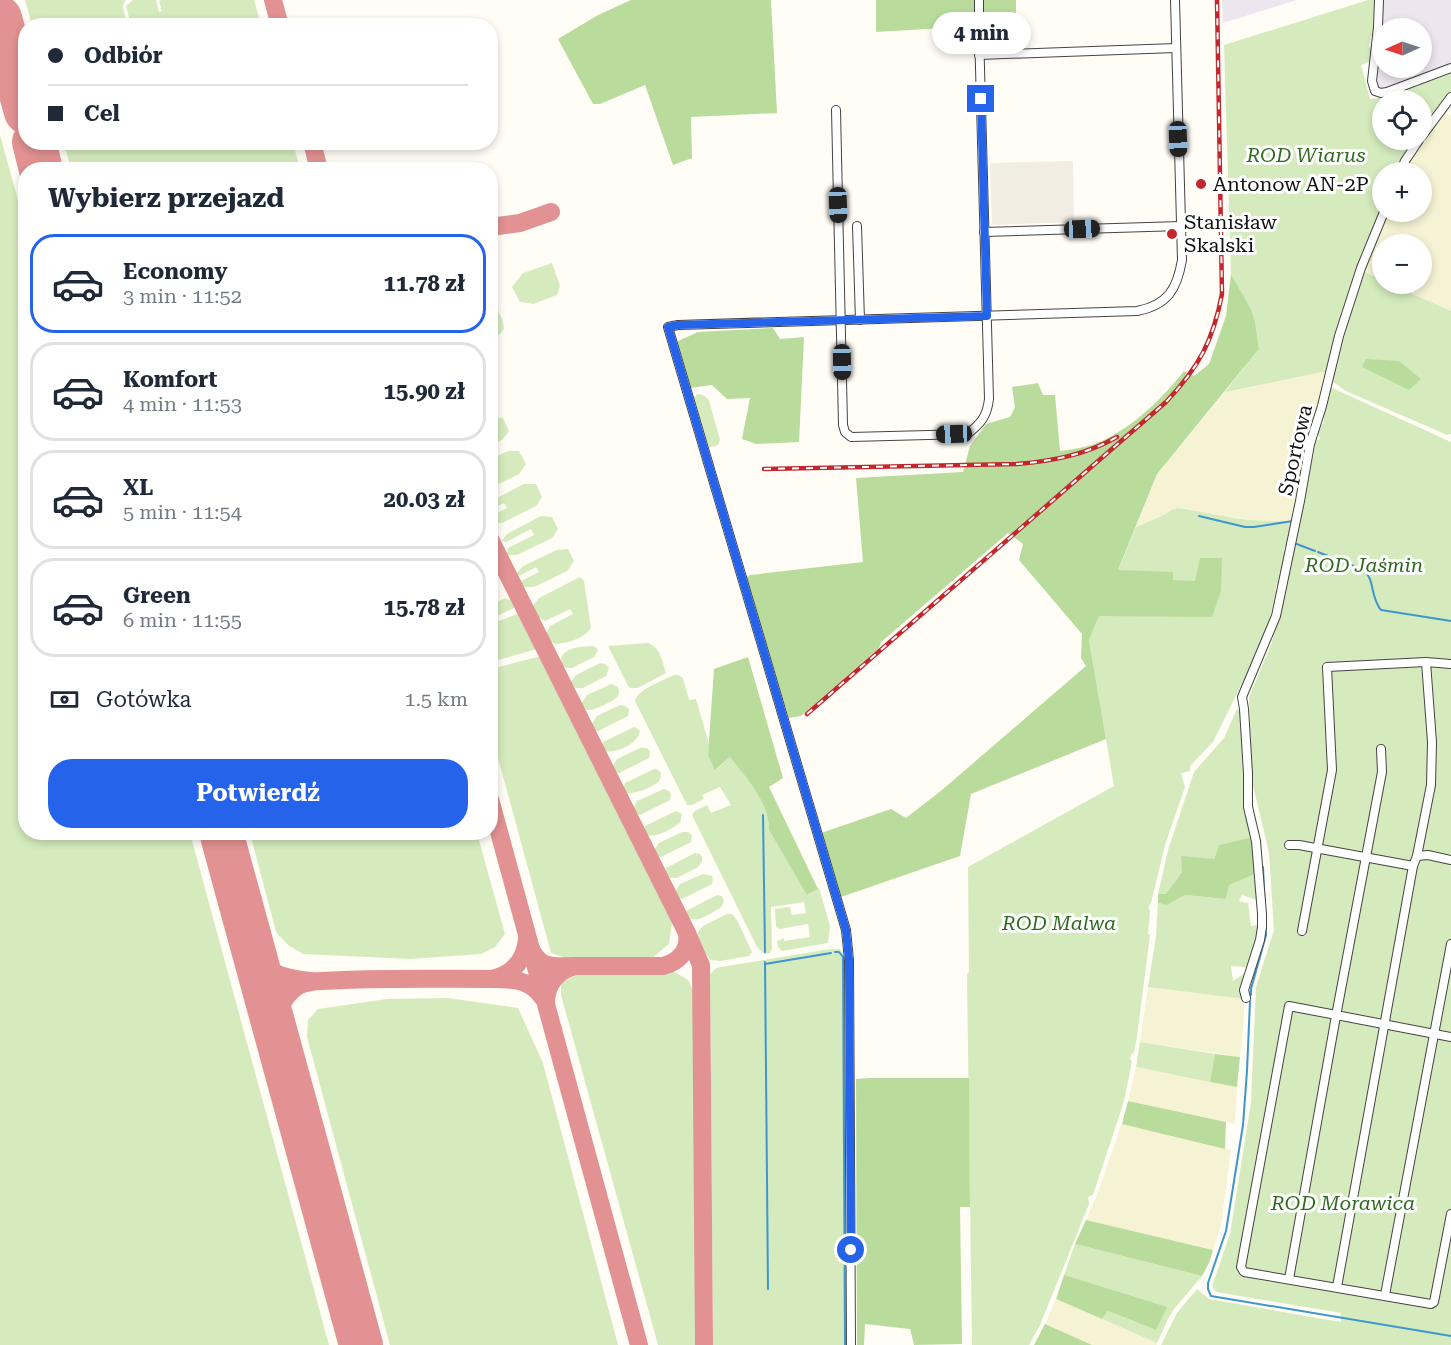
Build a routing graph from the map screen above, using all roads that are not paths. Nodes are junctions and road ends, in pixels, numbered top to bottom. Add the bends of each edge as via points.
1 (979, 0) edge
2 (1175, 0) edge
3 (1379, 0) edge
4 (1176, 48) junction
5 (979, 54) junction
6 (1451, 68) edge
7 (1451, 97) edge
8 (836, 110) dead end
9 (1432, 123) edge
10 (1380, 222) edge
11 (857, 226) dead end
12 (1181, 226) junction
13 (984, 232) junction
14 (987, 316) junction
15 (860, 320) junction
16 (842, 321) junction
17 (1426, 662) junction
18 (1451, 664) edge
19 (1381, 749) dead end
20 (1289, 845) dead end
21 (1317, 848) junction
22 (1417, 856) junction
23 (1366, 857) junction
24 (1451, 860) edge
25 (1413, 866) junction
26 (1302, 931) dead end
27 (1451, 944) edge
28 (1246, 998) dead end
29 (1336, 1016) junction
30 (1385, 1025) junction
31 (1435, 1033) junction
32 (1451, 1037) edge
33 (1451, 1214) edge
34 (1288, 1279) junction
35 (1337, 1287) junction
36 (1385, 1295) junction
37 (851, 1345) edge

1 - 5 street
2 - 4 street
3 - 6 street via 1372,81 1375,91 1387,92
4 - 5 street
4 - 12 street
5 - 13 street
7 - 9 street
8 - 16 street
10 - 28 street, Sportowa via 1360,268 1310,444 1275,615 1242,697 1248,807 1256,841 1262,914 1260,940 1244,990
11 - 15 street
12 - 13 street
12 - 14 street via 1182,260 1176,284 1168,297 1152,307 1137,311
13 - 14 street
14 - 15 street
14 - 16 street via 987,412 982,423 967,434 942,435 848,436 843,425
15 - 16 street
16 - 37 street via 668,327 846,930
17 - 18 street
17 - 21 street via 1327,667 1332,770
17 - 22 street via 1431,785
19 - 23 street via 1383,772
20 - 21 street
21 - 23 street
21 - 26 street
22 - 24 street
22 - 25 street
23 - 25 street
23 - 29 street
25 - 30 street
27 - 31 street
29 - 30 street
29 - 34 street
29 - 34 street via 1289,1006 1243,1256 1244,1272
30 - 31 street
30 - 35 street
31 - 32 street
31 - 36 street
33 - 36 street via 1434,1302
34 - 35 street
35 - 36 street

